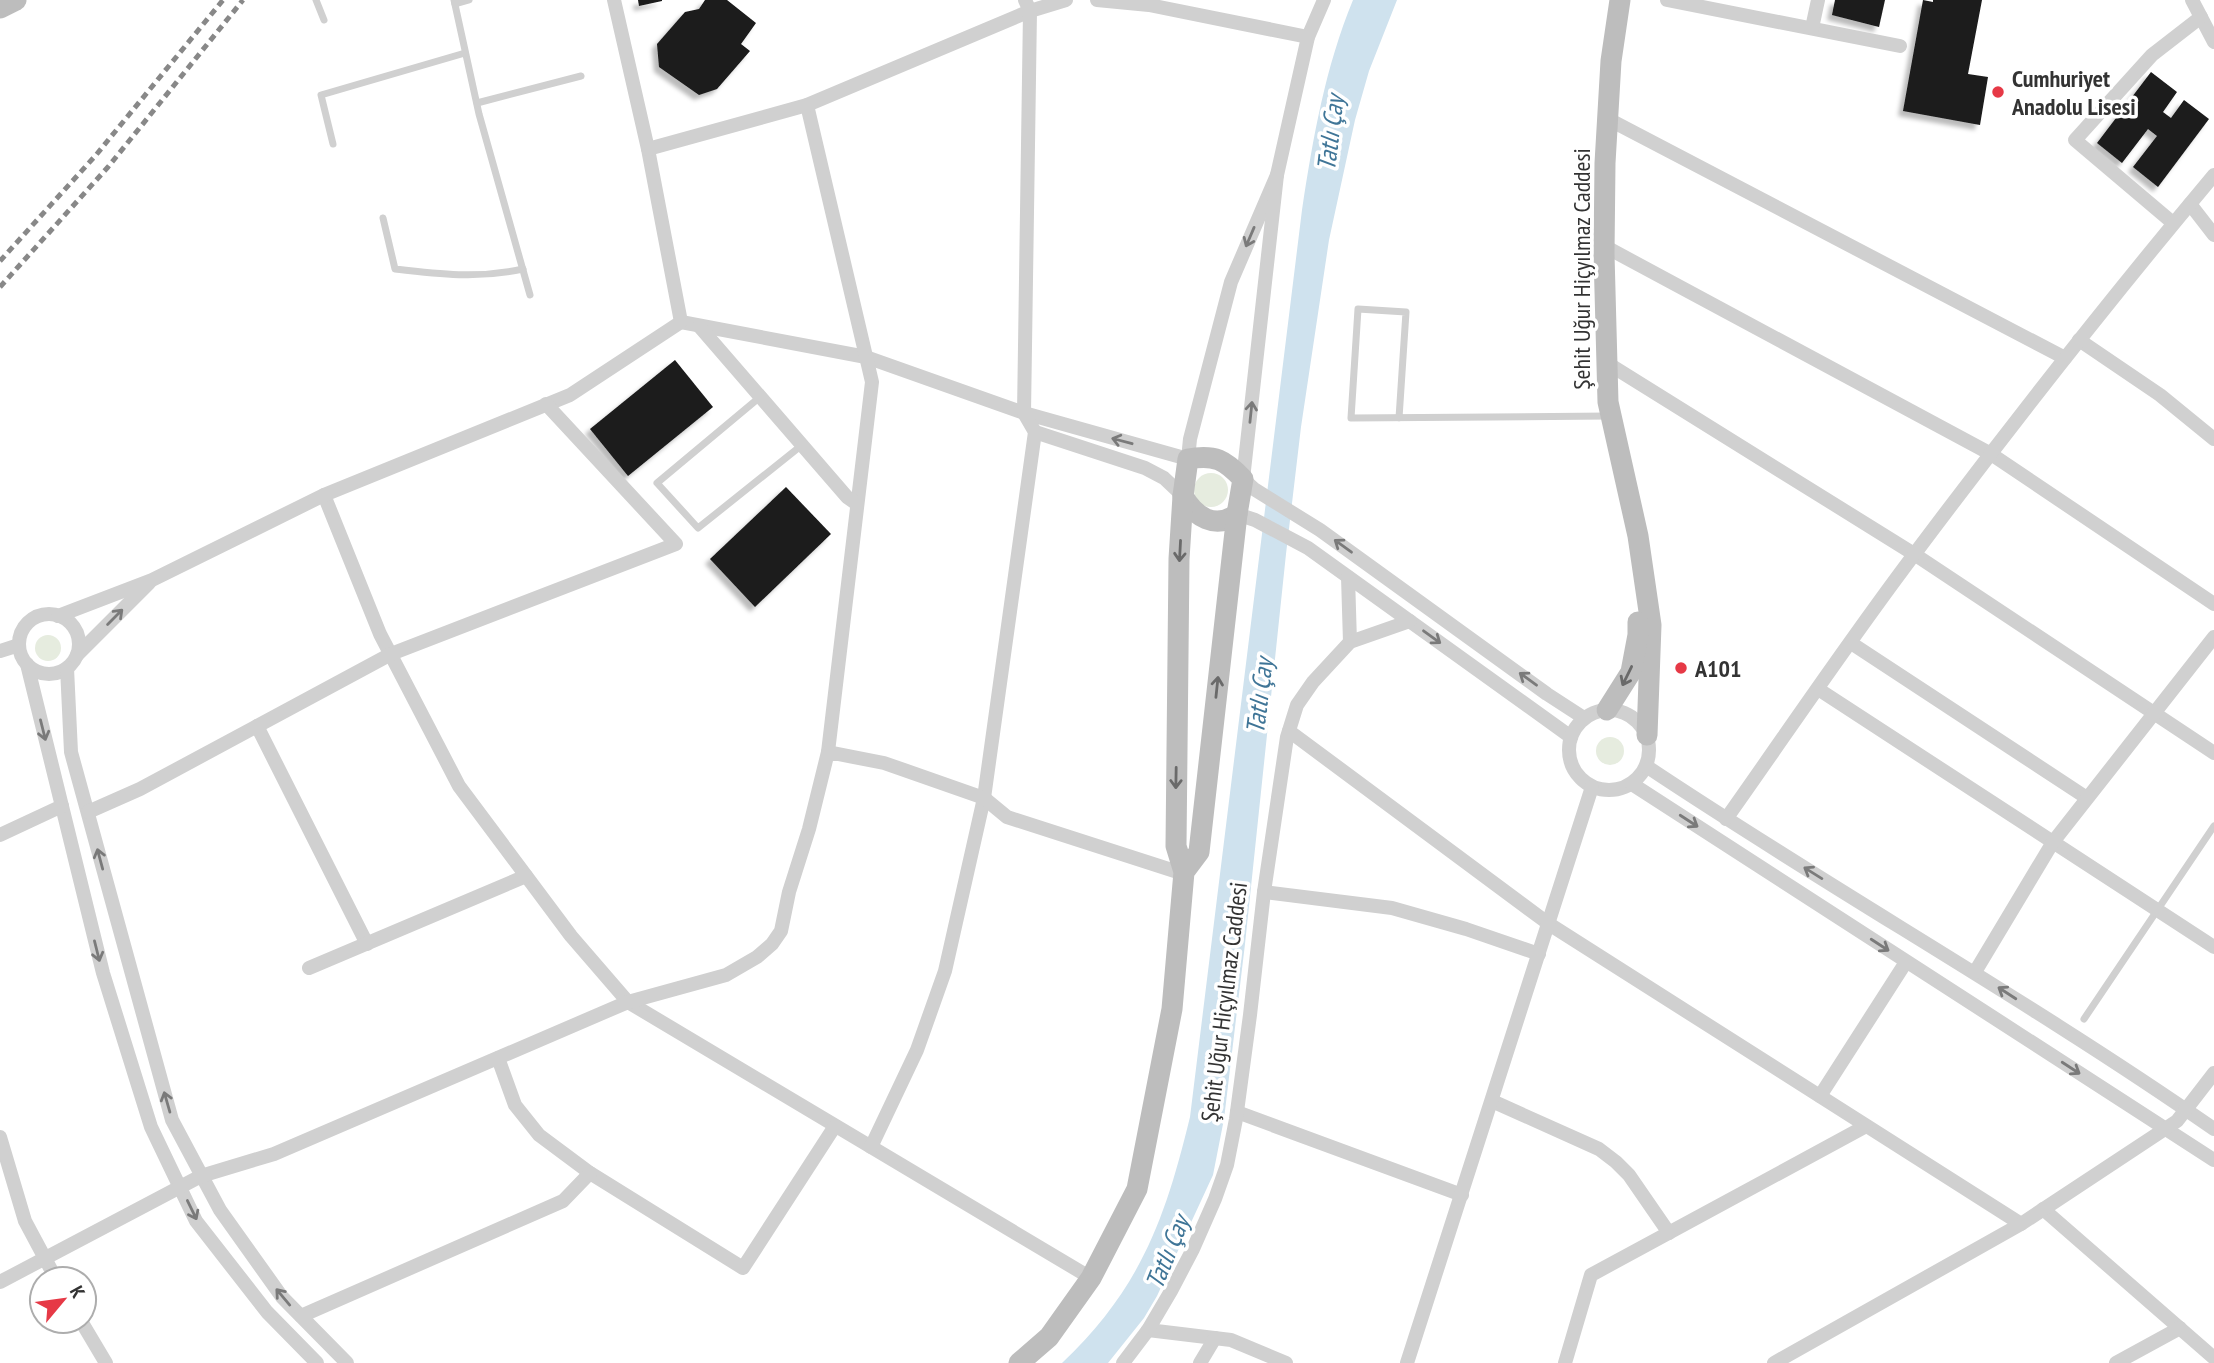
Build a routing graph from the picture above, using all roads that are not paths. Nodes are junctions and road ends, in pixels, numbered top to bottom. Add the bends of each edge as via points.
1 (16, 0) edge
2 (316, 0) edge
3 (469, 0) edge
4 (614, 0) edge
5 (1066, 0) edge
6 (1097, 0) edge
7 (1324, 0) edge
8 (1620, 0) edge
9 (1667, 0) edge
10 (1818, 0) edge
11 (2192, 0) edge
12 (454, 2) edge
13 (1149, 3) edge
14 (1028, 5) edge
15 (0, 8) edge
16 (2201, 18) junction
17 (324, 20) dead end
18 (1812, 29) junction
19 (1308, 37) junction
20 (2214, 42) edge
21 (1900, 46) dead end
22 (466, 52) junction
23 (581, 76) dead end
24 (477, 103) junction
25 (807, 105) junction
26 (1608, 119) junction
27 (333, 144) dead end
28 (648, 149) junction
29 (1277, 175) junction
30 (2214, 175) edge
31 (2190, 204) junction
32 (383, 218) dead end
33 (2174, 223) junction
34 (2214, 235) edge
35 (1604, 246) junction
36 (523, 269) junction
37 (530, 295) dead end
38 (681, 322) junction
39 (699, 326) junction
40 (2079, 340) junction
41 (866, 357) junction
42 (2065, 358) junction
43 (1607, 363) junction
44 (761, 397) junction
45 (546, 404) junction
46 (1024, 413) junction
47 (1611, 416) junction
48 (1399, 418) junction
49 (1035, 432) junction
50 (2214, 439) edge
51 (802, 445) junction
52 (1991, 454) junction
53 (1188, 459) junction
54 (1249, 484) junction
55 (324, 495) junction
56 (1183, 496) junction
57 (857, 504) junction
58 (1243, 516) junction
59 (1637, 536) junction
60 (1914, 554) junction
61 (1348, 577) junction
62 (152, 580) junction
63 (2214, 604) edge
64 (58, 615) junction
65 (1410, 621) junction
66 (2214, 637) edge
67 (1350, 642) junction
68 (1851, 643) junction
69 (19, 645) junction
70 (0, 651) edge
71 (391, 654) junction
72 (77, 655) junction
73 (27, 664) junction
74 (67, 668) junction
75 (1818, 689) junction
76 (1607, 709) junction
77 (2154, 713) junction
78 (1584, 718) junction
79 (257, 726) junction
80 (1289, 731) junction
81 (1647, 735) junction
82 (1571, 737) junction
83 (828, 752) junction
84 (2214, 753) edge
85 (1646, 766) junction
86 (1632, 784) junction
87 (1592, 787) junction
88 (984, 798) junction
89 (2087, 798) junction
90 (62, 806) junction
91 (88, 812) junction
92 (1726, 819) junction
93 (2214, 826) edge
94 (0, 835) edge
95 (2053, 842) junction
96 (1184, 873) junction
97 (526, 876) junction
98 (1264, 892) junction
99 (2157, 910) junction
100 (1549, 924) junction
101 (367, 944) junction
102 (2214, 947) edge
103 (1539, 954) junction
104 (1906, 962) junction
105 (309, 968) dead end
106 (1975, 972) junction
107 (628, 1003) junction
108 (2084, 1019) dead end
109 (498, 1058) junction
110 (2214, 1073) edge
111 (1820, 1096) junction
112 (1492, 1101) junction
113 (2187, 1110) junction
114 (1237, 1112) junction
115 (835, 1126) junction
116 (1866, 1126) junction
117 (2165, 1129) junction
118 (2214, 1129) edge
119 (0, 1137) edge
120 (871, 1147) junction
121 (2214, 1160) edge
122 (590, 1173) junction
123 (201, 1176) junction
124 (180, 1187) junction
125 (1462, 1195) junction
126 (2043, 1209) junction
127 (2021, 1224) junction
128 (1669, 1233) junction
129 (44, 1259) junction
130 (48, 1265) edge
131 (1091, 1278) junction
132 (0, 1282) edge
133 (301, 1316) junction
134 (2180, 1328) junction
135 (1148, 1330) junction
136 (89, 1335) edge
137 (1215, 1338) junction
138 (2214, 1358) edge
139 (1791, 1359) edge
140 (106, 1363) edge
141 (317, 1363) edge
142 (347, 1363) edge
143 (1019, 1363) edge
144 (1123, 1363) edge
145 (1200, 1363) edge
146 (1286, 1363) edge
147 (1407, 1363) edge
148 (1565, 1363) edge
149 (1774, 1363) edge
150 (2116, 1363) edge

1 - 15 street
2 - 17 lane
3 - 12 lane
4 - 28 street
5 - 14 street
6 - 13 street
7 - 19 street
8 - 26 street, Şehit Uğur Hiçyılmaz Caddesi
9 - 18 street
10 - 18 street
11 - 16 street
12 - 22 lane
13 - 19 street
14 - 25 street
14 - 46 street
16 - 20 street
16 - 33 street via 2152,55 2075,140
18 - 21 street
19 - 29 street
22 - 24 lane
22 - 27 lane via 321,95
23 - 24 lane
24 - 36 lane
25 - 28 street
25 - 41 street
26 - 35 street, Şehit Uğur Hiçyılmaz Caddesi
26 - 42 street
28 - 38 street
29 -> 53 street via 1231,282
54 -> 29 street
30 - 31 street
31 - 33 street
31 - 34 street
32 - 36 lane via 395,269 458,276
33 - 40 street
35 - 43 street, Şehit Uğur Hiçyılmaz Caddesi
35 - 52 street
36 - 37 lane
38 - 39 street
38 - 45 street via 570,395
39 - 41 street
39 - 44 street
40 - 42 street
40 - 50 street via 2161,395
41 - 46 street
41 - 57 street via 872,382
42 - 52 street
43 - 47 street, Şehit Uğur Hiçyılmaz Caddesi
43 - 60 street
44 - 51 street
44 - 51 lane via 657,483 698,528
45 - 55 street
45 - 71 street via 676,544
46 - 49 street
53 -> 46 street
47 - 48 lane
47 - 59 street, Şehit Uğur Hiçyılmaz Caddesi
48 - 48 lane via 1406,312 1358,309 1351,418
49 - 56 street via 1145,468
49 - 88 street
51 - 57 street
52 - 60 street
52 - 63 street
53 - 54 street via 1221,460
53 - 56 street
54 - 58 street
78 -> 54 street
55 - 62 street
55 - 71 street
56 - 58 street via 1199,515 1213,521
56 -> 96 street via 1176,846
57 - 83 street
58 - 61 street via 1296,541
96 -> 58 street via 1199,852
59 -> 76 street via 1636,648 1631,672
59 - 81 street via 1651,625
60 - 68 street
60 - 77 street
61 - 65 street
61 - 67 street
62 - 64 street
72 -> 62 street
64 - 69 street via 32,620 20,635
64 - 72 street via 78,635
65 - 67 street
65 -> 82 street
66 - 77 street
67 - 80 street, Şehit Uğur Hiçyılmaz Caddesi via 1297,705
68 - 75 street
68 - 89 street
69 - 70 street
69 - 73 street
71 - 79 street
71 - 97 street via 459,786
72 - 74 street
73 - 74 street via 44,674
73 -> 90 street
74 - 91 street via 71,752
75 - 92 street
75 - 95 street
76 - 78 street
76 - 81 street via 1630,715
77 - 84 street
77 - 89 street
78 - 82 street
79 - 91 street
79 - 101 street
80 - 98 street, Şehit Uğur Hiçyılmaz Caddesi
80 - 100 street
81 - 85 street
82 - 87 street via 1573,768
83 - 88 street via 884,763
83 - 107 street via 781,931 772,944 726,975
85 - 86 street
85 - 92 street
86 - 87 street via 1619,789
86 -> 104 street
87 - 100 street
88 - 96 street via 1007,817
88 - 120 street via 945,971 917,1050
89 - 95 street
90 - 94 street
90 -> 124 street via 103,974 151,1128
123 -> 91 street via 172,1121
106 -> 92 street
93 - 99 lane
95 - 99 street
95 - 106 street
96 - 131 street via 1172,1009 1138,1189
97 - 101 street
97 - 107 street
98 - 103 street via 1392,908
98 - 114 street, Şehit Uğur Hiçyılmaz Caddesi
99 - 102 street
99 - 108 lane
100 - 103 street
100 - 111 street
101 - 105 street
103 - 112 street
104 - 111 street
104 -> 117 street
113 -> 106 street
107 - 109 street
107 - 115 street
109 - 122 street via 515,1105 539,1135
109 - 123 street via 274,1154
110 - 113 street
111 - 116 street
112 - 125 street
112 - 128 street via 1599,1149 1629,1175
113 - 117 street
113 - 118 street
114 - 125 street
114 - 135 street, Şehit Uğur Hiçyılmaz Caddesi via 1215,1199
115 - 120 street
115 - 122 street via 743,1268
116 - 127 street
116 - 128 street
117 - 121 street
117 - 126 street
119 - 129 street via 25,1221
120 - 131 street
122 - 133 street via 563,1201
123 - 124 street
133 -> 123 street via 229,1224
124 - 129 street
124 -> 141 street via 196,1221 267,1312
125 - 147 street
126 - 127 street
126 - 134 street
127 - 139 street
128 - 148 street via 1591,1275
129 - 130 street
129 - 132 street
131 - 143 street via 1049,1337
133 - 142 street
134 - 138 street
134 - 150 street
135 - 137 street
135 - 144 street, Şehit Uğur Hiçyılmaz Caddesi
136 - 140 street
137 - 145 street
137 - 146 street
139 - 149 street

